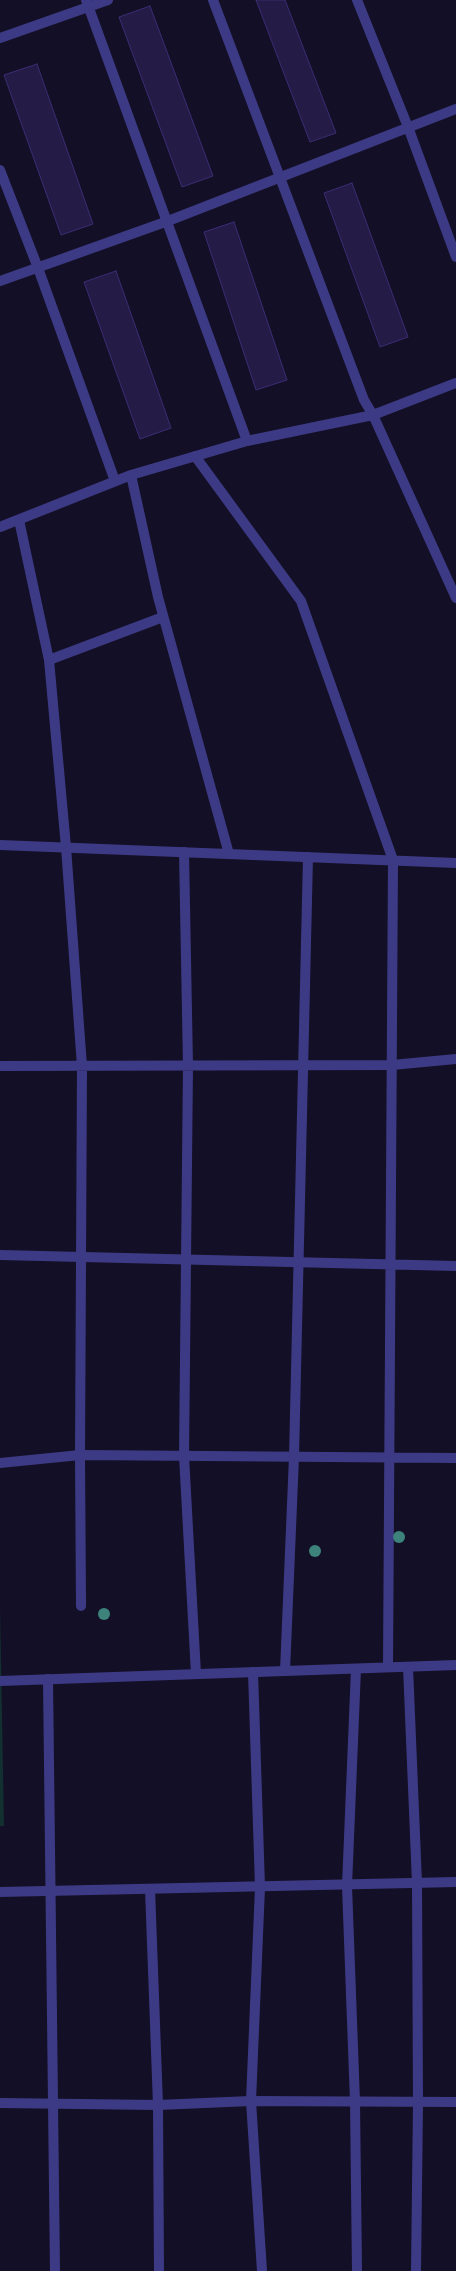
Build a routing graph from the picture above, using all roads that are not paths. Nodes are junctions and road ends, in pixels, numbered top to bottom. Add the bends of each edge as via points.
1 (108, 0) edge
2 (213, 0) edge
3 (357, 0) edge
4 (88, 3) edge
5 (0, 38) edge
6 (456, 109) edge
7 (408, 127) junction
8 (0, 170) edge
9 (280, 178) junction
10 (168, 221) junction
11 (456, 257) edge
12 (38, 268) junction
13 (0, 282) edge
14 (456, 383) edge
15 (373, 415) junction
16 (247, 441) junction
17 (195, 456) junction
18 (131, 474) junction
19 (115, 481) junction
20 (19, 520) junction
21 (0, 527) edge
22 (456, 598) edge
23 (164, 617) junction
24 (49, 660) junction
25 (0, 845) edge
26 (66, 847) junction
27 (184, 852) junction
28 (229, 854) junction
29 (308, 857) junction
30 (392, 860) junction
31 (456, 863) edge
32 (456, 1059) edge
33 (303, 1065) junction
34 (392, 1065) junction
35 (0, 1066) edge
36 (82, 1066) junction
37 (188, 1066) junction
38 (0, 1255) edge
39 (81, 1257) junction
40 (186, 1260) junction
41 (299, 1262) junction
42 (391, 1264) junction
43 (456, 1266) edge
44 (80, 1455) junction
45 (184, 1456) junction
46 (294, 1457) junction
47 (390, 1458) junction
48 (456, 1458) edge
49 (0, 1463) edge
50 (81, 1606) dead end
51 (456, 1665) edge
52 (388, 1667) junction
53 (408, 1667) junction
54 (356, 1669) junction
55 (285, 1671) junction
56 (253, 1672) junction
57 (196, 1674) junction
58 (48, 1680) junction
59 (0, 1681) edge
60 (456, 1882) edge
61 (417, 1883) junction
62 (260, 1886) junction
63 (347, 1886) junction
64 (150, 1889) junction
65 (50, 1891) junction
66 (0, 1892) edge
67 (251, 2101) junction
68 (355, 2102) junction
69 (456, 2102) edge
70 (0, 2103) edge
71 (418, 2103) junction
72 (53, 2104) junction
73 (158, 2105) junction
74 (55, 2271) edge
75 (159, 2271) edge
76 (262, 2271) edge
77 (357, 2271) edge
78 (416, 2271) edge

1 - 4 street
2 - 9 street
3 - 7 street
4 - 5 street
4 - 10 street
6 - 7 street
7 - 9 street
7 - 11 street
8 - 12 street
9 - 10 street
9 - 15 street via 364,400
10 - 12 street
10 - 16 street
12 - 13 street
12 - 19 street
14 - 15 street
15 - 16 street
15 - 22 street
16 - 17 street
17 - 18 street
17 - 30 street via 301,601
18 - 19 street
18 - 23 street
19 - 20 street
20 - 21 street
20 - 24 street
23 - 24 street
23 - 28 street
24 - 26 street
25 - 26 street
26 - 27 street
26 - 36 street
27 - 28 street
27 - 37 street
28 - 29 street
29 - 30 street
29 - 33 street
30 - 31 street
30 - 34 street
32 - 34 street
33 - 34 street
33 - 37 street
33 - 41 street
34 - 42 street
35 - 36 street
36 - 37 street
36 - 39 street
37 - 40 street
38 - 39 street
39 - 40 street
39 - 44 street
40 - 41 street
40 - 45 street
41 - 42 street
41 - 46 street
42 - 43 street
42 - 47 street
44 - 45 street
44 - 49 street
44 - 50 street
45 - 46 street
45 - 57 street
46 - 47 street
46 - 55 street
47 - 48 street
47 - 52 street
51 - 53 street
52 - 53 street
52 - 54 street
53 - 61 street
54 - 55 street
54 - 63 street
55 - 56 street
56 - 57 street
56 - 62 street
57 - 58 street
58 - 59 street
58 - 65 street
60 - 61 street
61 - 63 street
61 - 71 street
62 - 63 street
62 - 64 street
62 - 67 street
63 - 68 street
64 - 65 street
64 - 73 street
65 - 66 street
65 - 72 street
67 - 68 street
67 - 73 street
67 - 76 street
68 - 71 street
68 - 77 street
69 - 71 street
70 - 72 street
71 - 78 street
72 - 73 street
72 - 74 street
73 - 75 street

